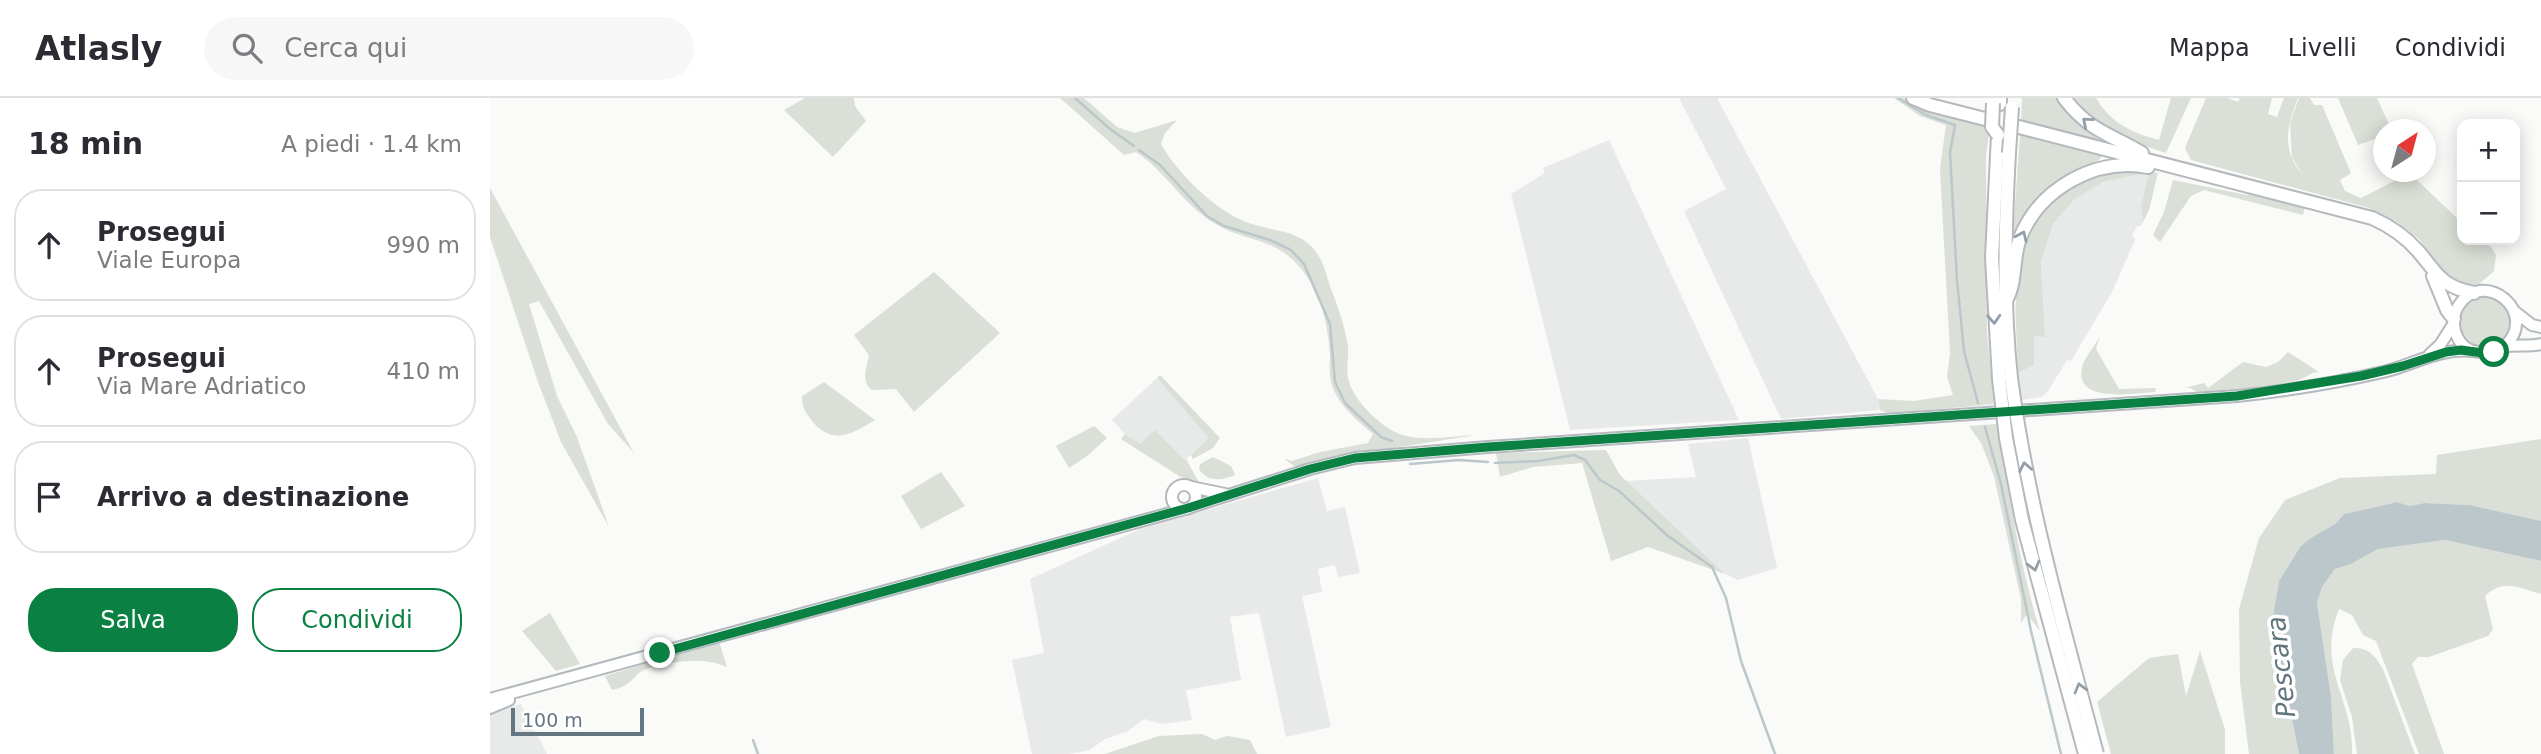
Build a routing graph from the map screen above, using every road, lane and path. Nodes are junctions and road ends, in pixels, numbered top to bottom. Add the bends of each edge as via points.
1 (1913, 98) edge
2 (2064, 98) edge
3 (2002, 101) edge
4 (1989, 120) dead end
5 (2019, 127) dead end
6 (2003, 152) junction
7 (2157, 162) junction
8 (2179, 167) junction
9 (2433, 272) junction
10 (2474, 293) junction
11 (2006, 301) junction
12 (2514, 311) junction
13 (2454, 321) junction
14 (2541, 327) edge
15 (2541, 344) edge
16 (2504, 347) junction
17 (2473, 351) junction
18 (2424, 358) junction
19 (2005, 378) junction
20 (1191, 487) junction
21 (1232, 494) junction
22 (1172, 498) junction
23 (1188, 508) junction
24 (1156, 516) junction
25 (491, 702) edge
26 (2085, 754) edge
27 (2097, 754) edge

1 - 4 highway
7 -> 2 highway via 2100,132
3 - 6 highway, bridge
3 - 6 highway via 1998,135
5 - 7 highway
6 - 11 highway
6 -> 19 highway via 1992,258
7 - 8 highway
8 - 9 highway via 2372,218 2409,242
11 -> 8 highway via 2013,288 2020,237 2041,205 2068,182 2119,164 2161,170
9 - 10 highway via 2451,286
9 - 13 highway
10 - 12 main road via 2498,294
10 - 13 main road via 2460,303
11 - 19 highway
12 - 14 main road
12 - 16 main road via 2514,333
13 - 17 main road via 2458,337
13 - 18 main road via 2440,345
15 - 16 main road
16 - 17 main road via 2489,353
17 - 18 main road
18 - 21 main road via 2352,378 2237,396 1355,458
19 -> 26 highway, bridge via 2007,438 2022,520
27 -> 19 highway, bridge via 2034,518
20 - 21 main road
20 - 22 main road via 1180,486
20 - 23 main road via 1196,499
21 - 23 main road
22 - 23 main road via 1177,506
22 - 24 main road
23 - 24 main road
24 - 25 main road

